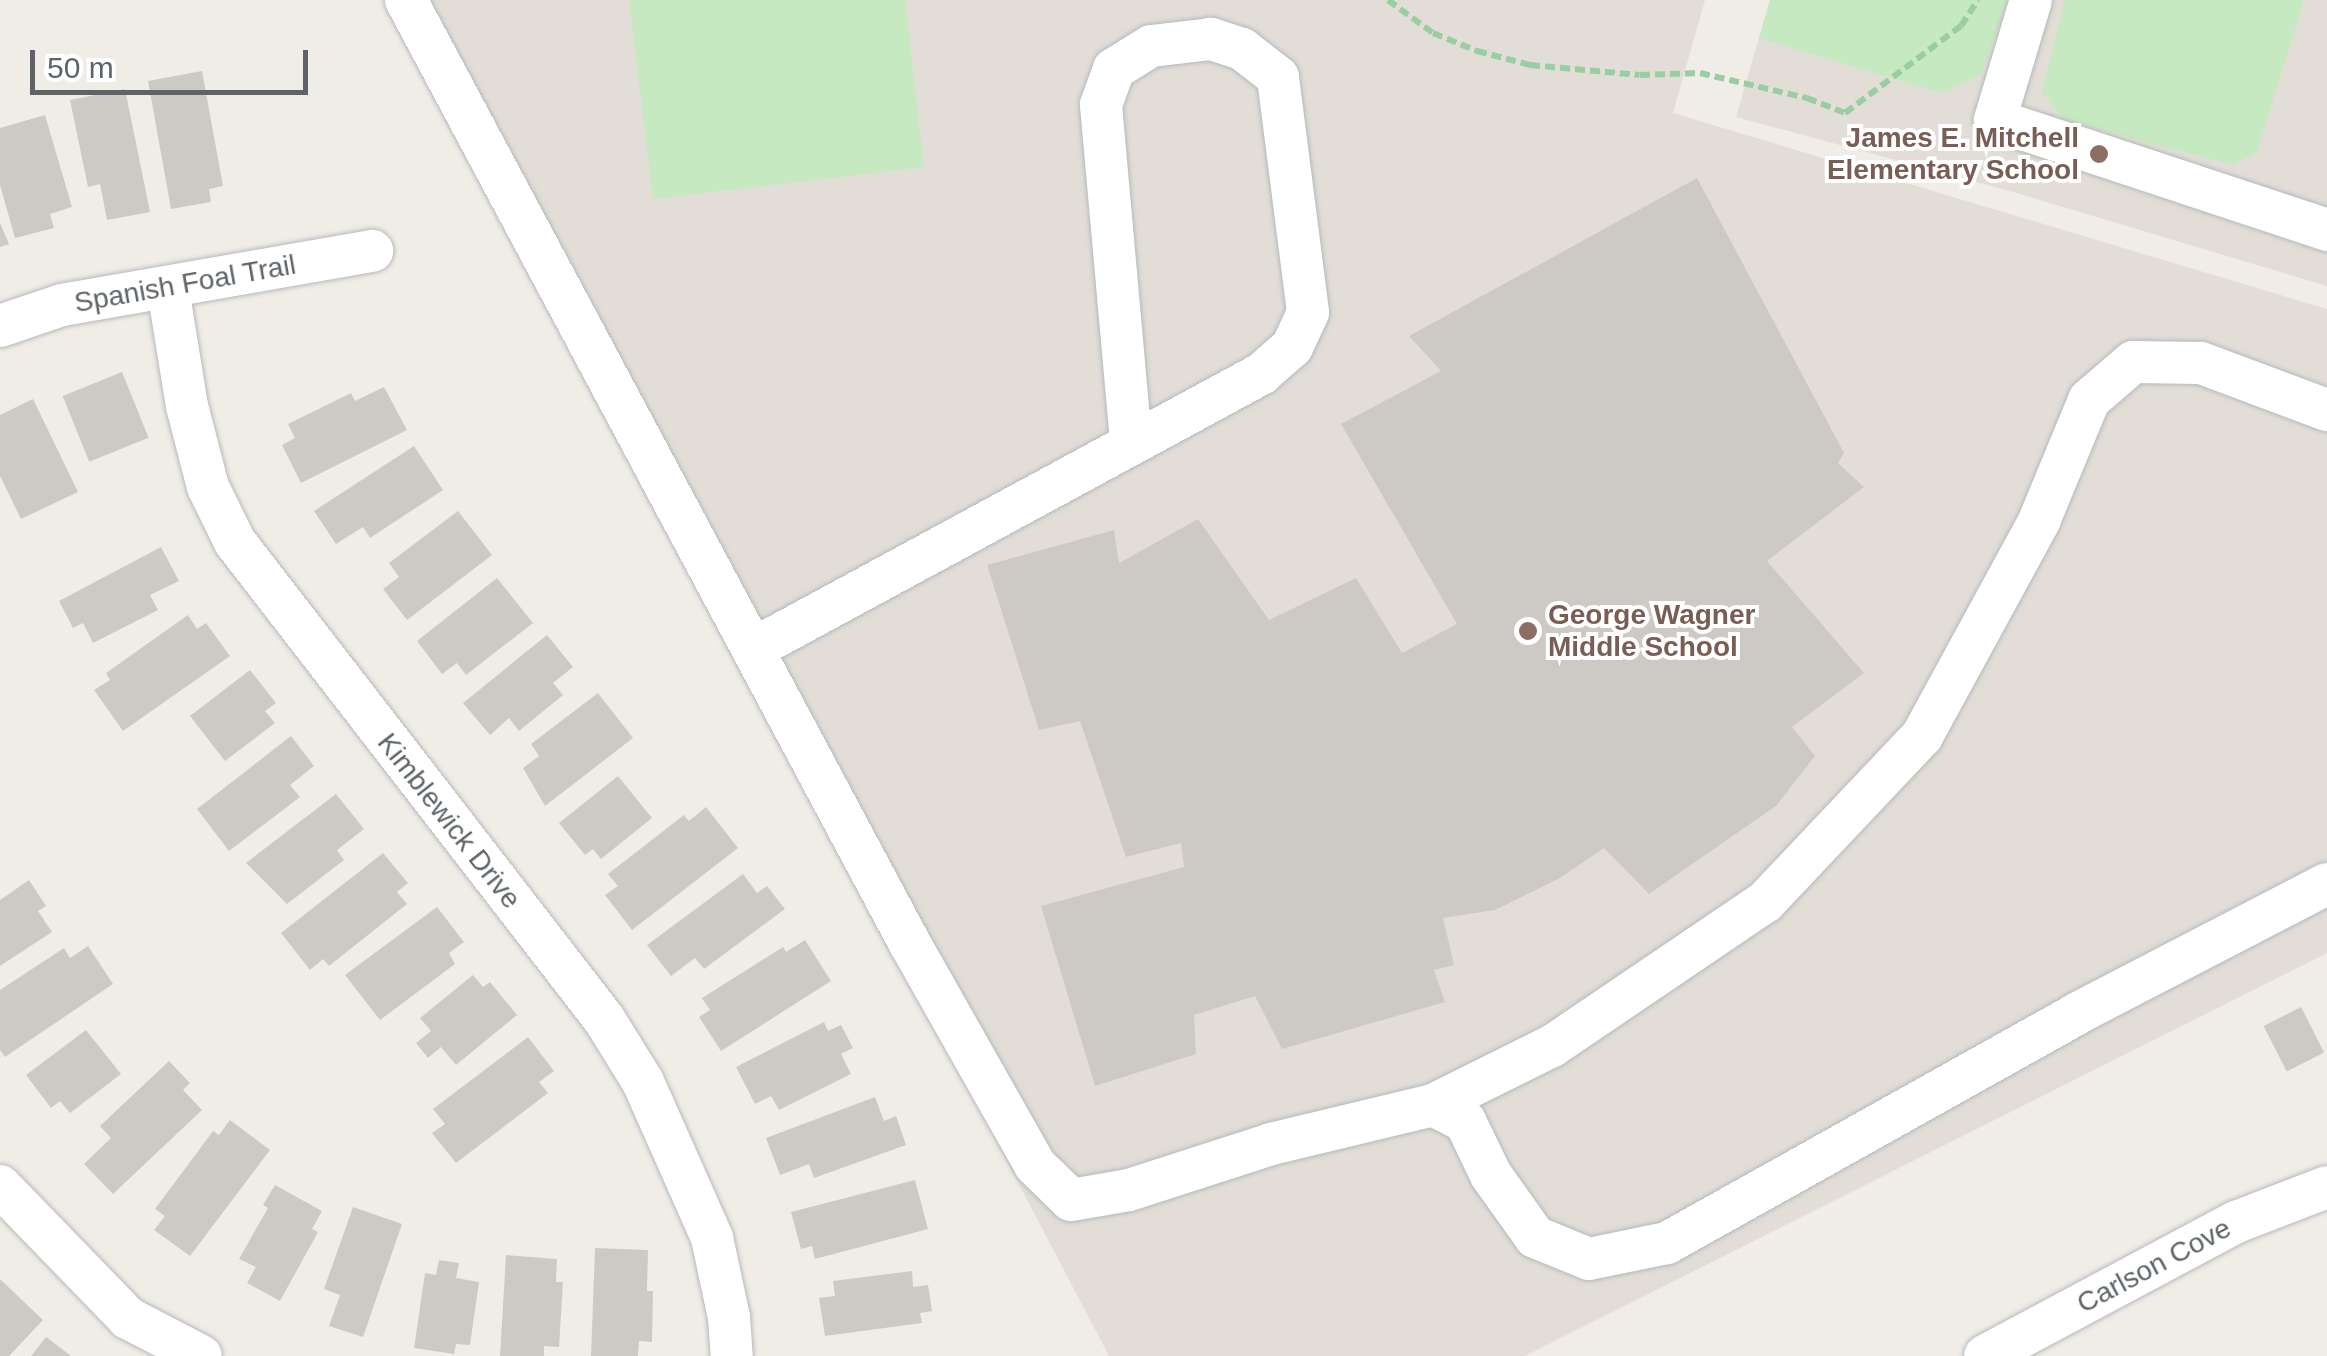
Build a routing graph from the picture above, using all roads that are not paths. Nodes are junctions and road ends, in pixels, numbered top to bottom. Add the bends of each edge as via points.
1 (406, 0) edge
2 (2031, 0) edge
3 (2327, 230) edge
4 (372, 252) dead end
5 (168, 289) junction
6 (0, 326) edge
7 (2327, 410) edge
8 (1131, 444) junction
9 (753, 650) junction
10 (2327, 884) edge
11 (1433, 1104) junction
12 (0, 1186) edge
13 (2327, 1187) edge
14 (202, 1356) edge
15 (732, 1356) edge
16 (1985, 1356) edge

1 - 9 street
2 - 3 street via 1995,120
4 - 5 street, Spanish Foal Trail
5 - 6 street, Spanish Foal Trail via 62,305
5 - 15 street, Kimblewick Drive via 208,486 235,542 623,1050 712,1238
7 - 11 street via 2201,363 2134,362 2089,400 2040,521 1922,736 1765,902 1552,1046
8 - 8 street via 1262,374 1292,347 1308,312 1278,77 1242,49 1211,39 1151,46 1114,69 1101,105
8 - 9 street
9 - 11 street via 1035,1165 1071,1200 1129,1190 1271,1144
10 - 11 street via 2078,1013 1667,1243 1589,1260 1535,1237 1491,1174 1465,1120
12 - 14 street via 128,1318
13 - 16 street, Carlson Cove via 2236,1222

